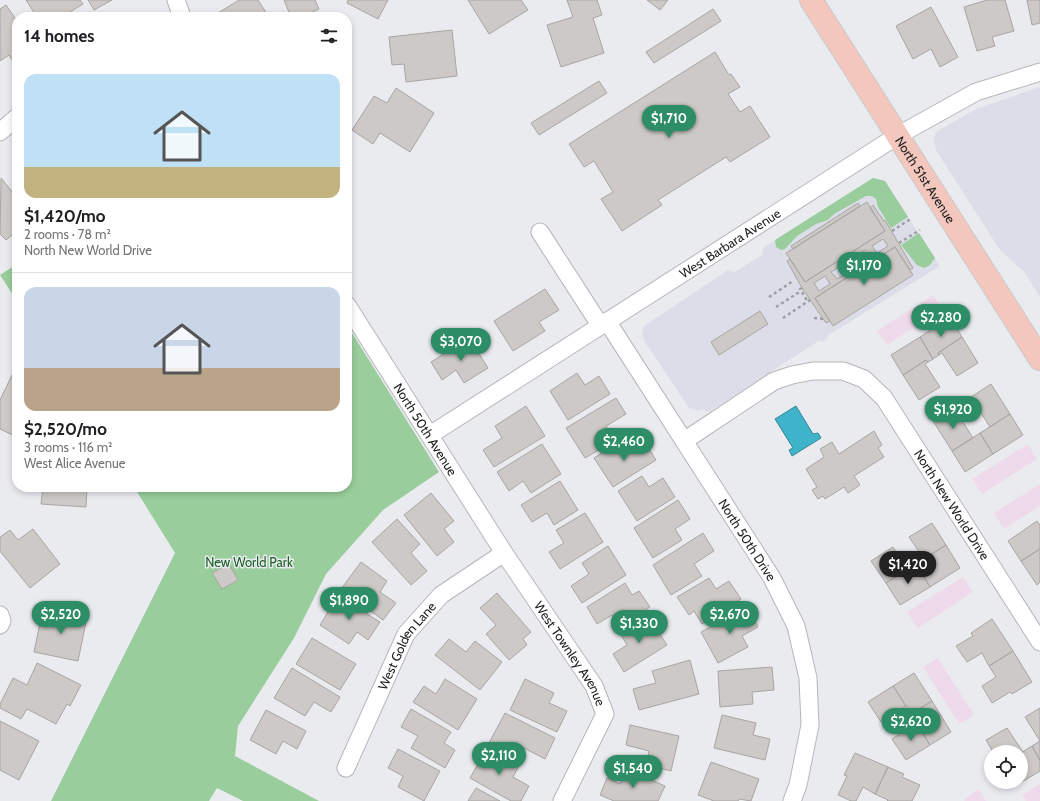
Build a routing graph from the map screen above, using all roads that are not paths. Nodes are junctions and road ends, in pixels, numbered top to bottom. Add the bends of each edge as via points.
1 (811, 0) edge
2 (1040, 72) edge
3 (12, 121) edge
4 (0, 132) edge
5 (897, 136) junction
6 (540, 232) dead end
7 (352, 312) edge
8 (604, 323) junction
9 (1040, 359) edge
10 (430, 435) junction
11 (684, 441) junction
12 (504, 553) junction
13 (1040, 642) edge
14 (346, 768) dead end
15 (562, 801) edge
16 (792, 801) edge

1 - 5 main road, North 51st Avenue
2 - 5 street, West Barbara Avenue via 976,92
3 - 4 street
5 - 8 street, West Barbara Avenue
5 - 9 main road, North 51st Avenue
6 - 8 street, North 50th Drive
7 - 10 street, North 50th Avenue
8 - 10 street, West Barbara Avenue
8 - 11 street, North 50th Drive
10 - 12 street, North 50th Avenue
11 - 13 street, North New World Drive via 774,381 813,371 832,370 843,371 864,379 884,398
11 - 16 street, North 50th Drive via 772,578 796,626 808,678 810,725 798,785
12 - 14 street, West Golden Lane via 441,595 406,634
12 - 15 street, West Townley Avenue via 594,686 605,714

